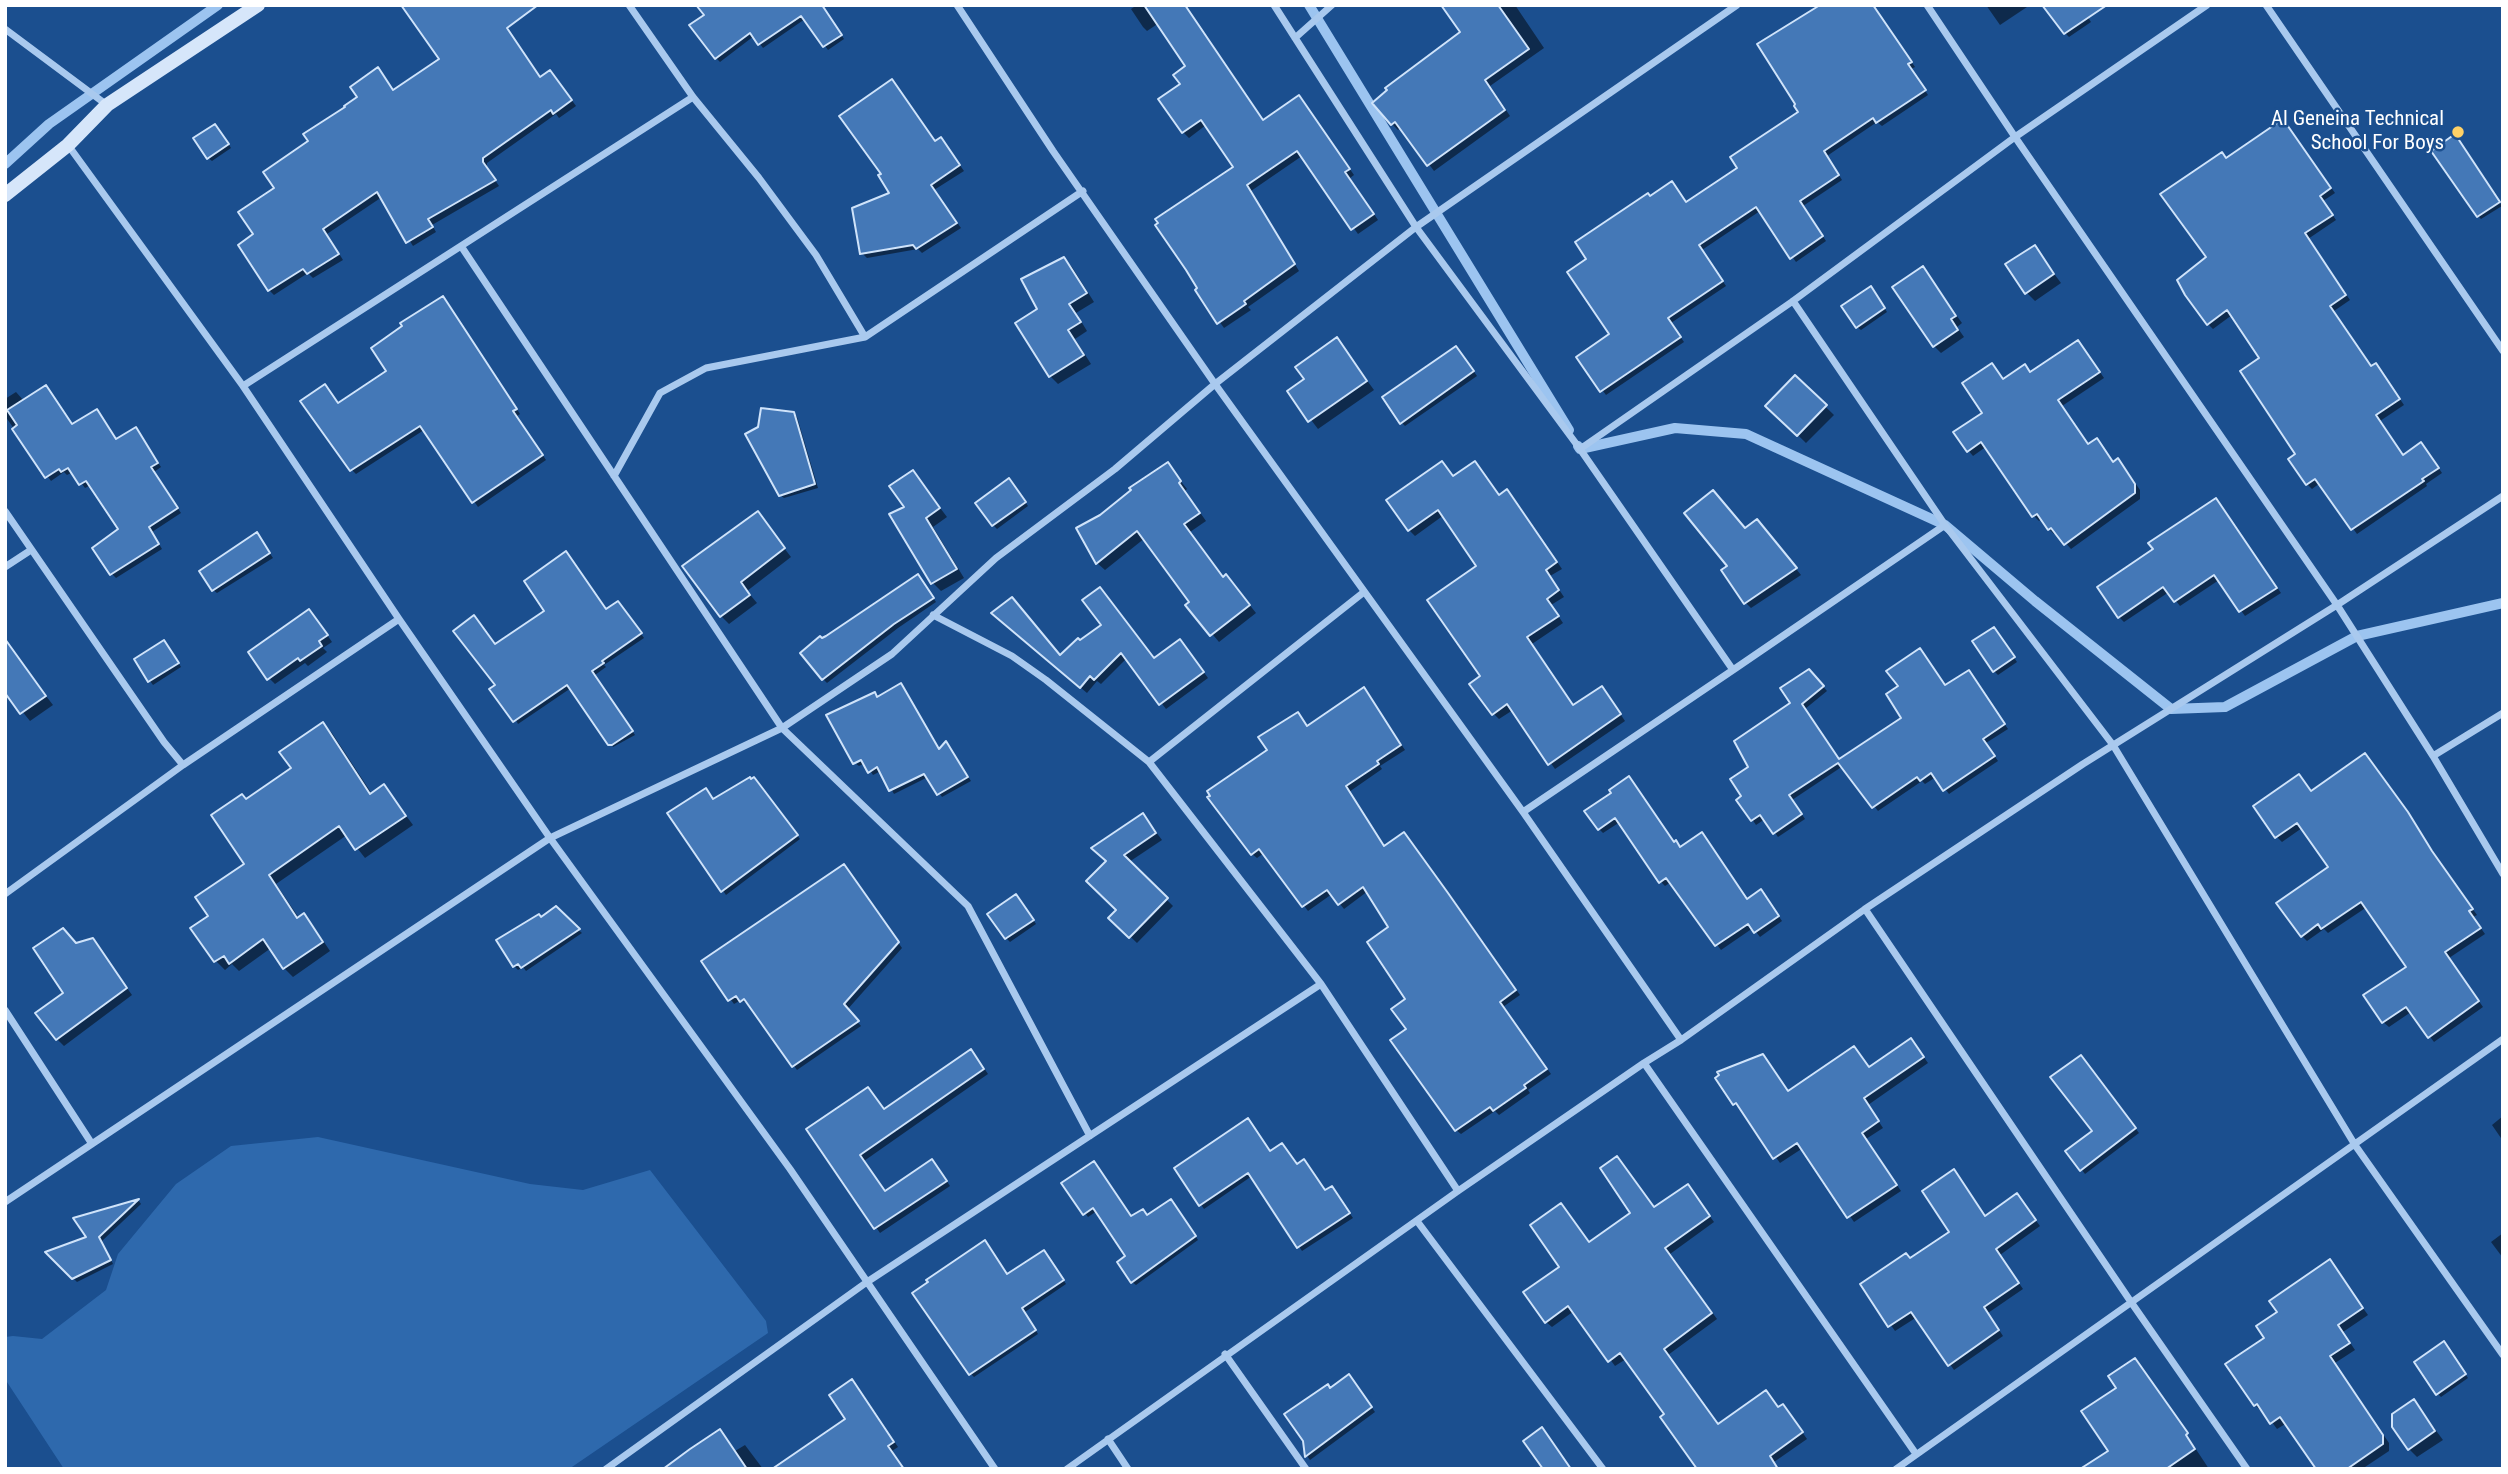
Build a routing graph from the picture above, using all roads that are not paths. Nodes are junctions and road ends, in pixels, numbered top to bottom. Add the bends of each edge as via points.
1 (258, 5) edge
2 (629, 5) edge
3 (957, 5) edge
4 (1274, 5) edge
5 (1332, 5) edge
6 (1737, 5) edge
7 (1927, 5) edge
8 (2207, 5) edge
9 (2266, 5) edge
10 (5, 29) edge
11 (1295, 38) junction
12 (693, 97) junction
13 (107, 105) junction
14 (2015, 137) junction
15 (68, 145) junction
16 (1083, 191) junction
17 (5, 195) edge
18 (1416, 228) junction
19 (461, 246) junction
20 (1793, 301) junction
21 (864, 337) junction
22 (2503, 351) edge
23 (1215, 384) junction
24 (243, 386) junction
25 (1580, 449) junction
26 (614, 476) junction
27 (2503, 496) edge
28 (5, 511) edge
29 (1945, 525) junction
30 (31, 550) junction
31 (5, 567) edge
32 (1364, 592) junction
33 (2337, 605) junction
34 (933, 615) junction
35 (399, 619) junction
36 (1733, 670) junction
37 (2503, 713) edge
38 (782, 728) junction
39 (2113, 745) junction
40 (2433, 756) junction
41 (1149, 762) junction
42 (183, 765) junction
43 (1523, 812) junction
44 (550, 838) junction
45 (2503, 874) edge
46 (5, 894) edge
47 (1865, 909) junction
48 (1321, 984) junction
49 (5, 1010) edge
50 (2503, 1039) edge
51 (1681, 1040) junction
52 (1644, 1063) junction
53 (1090, 1136) junction
54 (92, 1144) junction
55 (2355, 1145) junction
56 (1458, 1191) junction
57 (5, 1202) edge
58 (1417, 1221) junction
59 (867, 1282) junction
60 (2131, 1302) junction
61 (1225, 1354) junction
62 (2503, 1355) edge
63 (1108, 1439) junction
64 (1916, 1454) junction
65 (606, 1469) edge
66 (995, 1469) edge
67 (1067, 1469) edge
68 (1128, 1469) edge
69 (1306, 1469) edge
70 (1603, 1469) edge
71 (1896, 1469) edge
72 (2247, 1469) edge

1 - 13 main road
2 - 12 street
3 - 16 street
4 - 11 street
5 - 11 street
6 - 18 street
7 - 14 street
8 - 14 street
9 - 22 street
10 - 13 street
11 - 18 street
12 - 19 street
12 - 21 street via 816,256
13 - 15 main road
14 - 20 street
14 - 33 street
15 - 17 main road
15 - 24 street
16 - 21 street
16 - 23 street
18 - 23 street
18 - 25 street
19 - 24 street
19 - 26 street
20 - 25 street
20 - 29 street
21 - 26 street via 706,368 660,393
23 - 32 street
23 - 34 street via 1115,469 996,558
24 - 35 street
25 - 36 street
26 - 38 street
27 - 33 street
28 - 30 street
29 - 36 street
29 - 39 street
30 - 31 street
30 - 42 street
32 - 41 street
32 - 43 street
33 - 39 street
33 - 40 street
34 - 38 street via 892,654
34 - 41 street via 1012,656
35 - 42 street
35 - 44 street
36 - 43 street
37 - 40 street
38 - 44 street
38 - 53 street via 968,906
39 - 47 street
39 - 55 street
40 - 45 street
41 - 48 street
42 - 46 street
43 - 51 street
44 - 54 street
44 - 59 street
47 - 51 street
47 - 60 street
48 - 53 street
48 - 56 street
49 - 54 street
50 - 55 street
51 - 52 street
52 - 56 street
52 - 64 street
53 - 59 street
54 - 57 street
55 - 60 street
55 - 62 street
56 - 58 street
58 - 61 street
58 - 70 street
59 - 65 street
59 - 66 street
60 - 64 street
60 - 72 street
61 - 63 street
61 - 69 street
63 - 67 street
63 - 68 street
64 - 71 street

